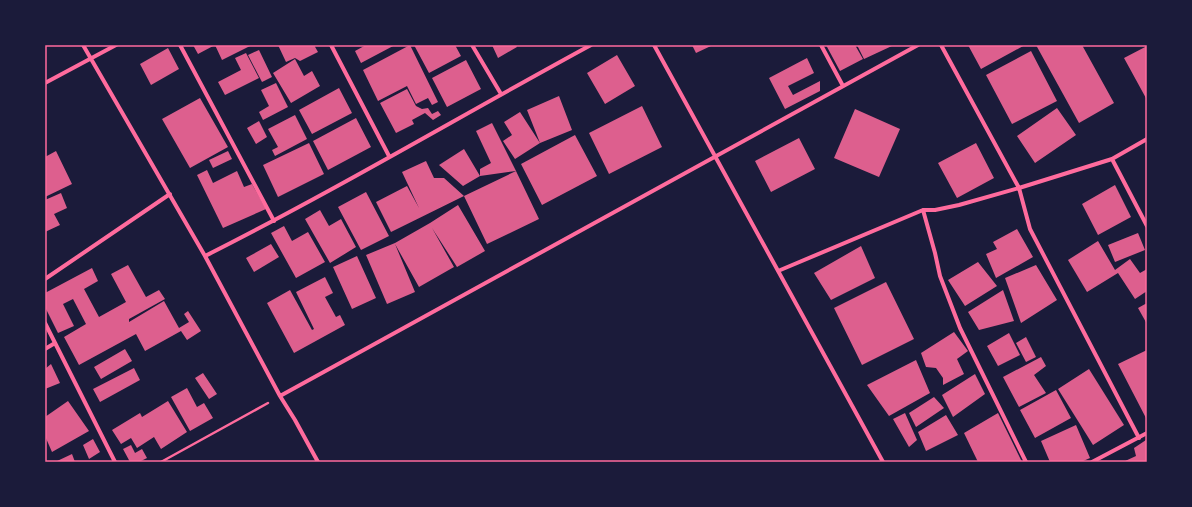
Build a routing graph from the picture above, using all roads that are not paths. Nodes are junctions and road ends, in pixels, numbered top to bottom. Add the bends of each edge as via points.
1 (83, 45) edge
2 (116, 45) edge
3 (180, 45) edge
4 (330, 45) edge
5 (472, 45) edge
6 (591, 45) edge
7 (654, 45) edge
8 (821, 45) edge
9 (918, 45) edge
10 (941, 45) edge
11 (91, 59) junction
12 (45, 83) edge
13 (843, 86) junction
14 (500, 94) junction
15 (1147, 139) edge
16 (389, 156) junction
17 (715, 156) junction
18 (1112, 159) junction
19 (1019, 188) junction
20 (170, 194) junction
21 (923, 210) junction
22 (274, 221) junction
23 (1147, 226) edge
24 (205, 256) junction
25 (778, 271) junction
26 (45, 279) edge
27 (45, 323) edge
28 (55, 343) junction
29 (45, 349) edge
30 (280, 396) junction
31 (1147, 433) edge
32 (1139, 438) junction
33 (115, 462) edge
34 (318, 462) edge
35 (883, 462) edge
36 (1026, 462) edge
37 (1092, 462) edge

1 - 11 street
2 - 11 street
3 - 22 street
4 - 16 street
5 - 14 street
6 - 14 street
7 - 17 street
8 - 13 street
9 - 13 street
10 - 19 street
11 - 12 street
11 - 20 street
13 - 17 street
14 - 16 street
15 - 18 street
16 - 22 street
17 - 25 street
17 - 30 street
18 - 19 street
18 - 23 street
19 - 21 street via 960,205
19 - 32 street via 1030,229
20 - 24 street
20 - 26 street
21 - 25 street
21 - 36 street via 940,276 960,328
22 - 24 street
24 - 30 street
25 - 35 street
27 - 28 street
28 - 29 street
28 - 33 street
30 - 34 street
31 - 32 street
32 - 37 street

